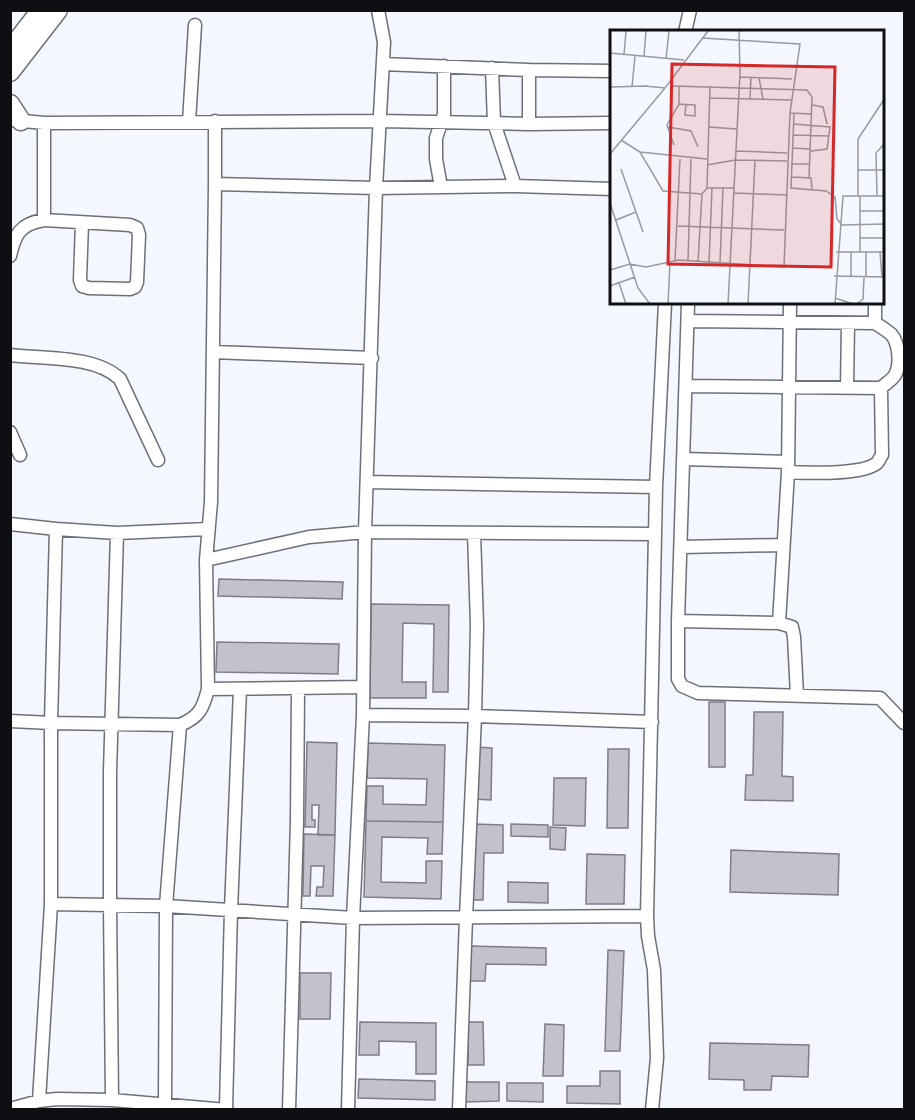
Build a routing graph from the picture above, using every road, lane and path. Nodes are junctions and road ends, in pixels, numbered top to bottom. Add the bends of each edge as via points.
1 (378, 10) edge
2 (690, 10) edge
3 (50, 12) edge
4 (195, 25) dead end
5 (685, 30) edge
6 (10, 50) edge
7 (383, 64) junction
8 (444, 66) junction
9 (492, 68) junction
10 (529, 70) junction
11 (610, 71) edge
12 (10, 72) edge
13 (10, 104) edge
14 (214, 121) junction
15 (381, 121) junction
16 (24, 122) edge
17 (189, 122) junction
18 (441, 122) junction
19 (494, 123) junction
20 (610, 123) edge
21 (529, 124) junction
22 (216, 184) junction
23 (515, 186) junction
24 (441, 187) junction
25 (376, 188) junction
26 (610, 189) edge
27 (44, 220) junction
28 (82, 223) junction
29 (10, 256) edge
30 (665, 304) edge
31 (688, 304) edge
32 (790, 304) edge
33 (875, 304) edge
34 (687, 321) junction
35 (790, 323) junction
36 (848, 323) junction
37 (875, 323) junction
38 (213, 352) junction
39 (10, 355) edge
40 (372, 358) junction
41 (686, 386) junction
42 (789, 387) junction
43 (847, 388) junction
44 (881, 388) junction
45 (10, 432) edge
46 (20, 455) dead end
47 (684, 459) junction
48 (158, 460) dead end
49 (788, 467) junction
50 (367, 482) junction
51 (656, 487) junction
52 (10, 524) edge
53 (56, 529) junction
54 (208, 529) junction
55 (365, 532) junction
56 (117, 533) junction
57 (474, 533) junction
58 (655, 534) junction
59 (782, 545) junction
60 (681, 546) junction
61 (206, 560) junction
62 (678, 621) junction
63 (779, 623) junction
64 (363, 687) junction
65 (298, 688) junction
66 (240, 689) junction
67 (208, 690) junction
68 (797, 695) junction
69 (363, 715) junction
70 (475, 716) junction
71 (10, 721) edge
72 (652, 722) junction
73 (51, 723) junction
74 (904, 723) edge
75 (112, 724) junction
76 (180, 725) junction
77 (51, 904) junction
78 (110, 905) junction
79 (166, 906) junction
80 (231, 910) junction
81 (294, 914) junction
82 (647, 916) junction
83 (353, 918) junction
84 (466, 918) junction
85 (112, 1100) junction
86 (39, 1101) junction
87 (165, 1104) junction
88 (11, 1109) edge
89 (226, 1109) edge
90 (290, 1110) edge
91 (348, 1110) edge
92 (459, 1110) edge
93 (652, 1110) edge

1 - 7 street via 384,42
2 - 5 street
3 - 6 highway
3 - 12 highway
4 - 17 street
7 - 8 street
7 - 15 street
8 - 9 street
8 - 18 street
9 - 10 street
9 - 19 street
10 - 11 street
10 - 21 street
13 - 16 highway
14 - 15 street
14 - 17 street
14 - 22 street
15 - 18 street
15 - 25 street
16 - 17 street
16 - 27 street
18 - 19 street
18 - 24 street via 436,138
19 - 21 street
19 - 23 street
20 - 21 street
22 - 25 street
22 - 38 street
23 - 24 street
23 - 26 street
24 - 25 street
25 - 40 street
27 - 28 street
27 - 29 street via 22,228
28 - 28 street via 82,286 135,287 137,228
30 - 51 street
31 - 34 street
32 - 35 street
33 - 37 street
34 - 35 street
34 - 41 street
35 - 36 street
35 - 42 street
36 - 37 street
36 - 43 street
37 - 44 street via 890,333 898,351 895,375
38 - 40 street
38 - 54 street
39 - 48 street via 64,358 112,372 120,379
40 - 50 street
41 - 42 street
41 - 47 street
42 - 43 street
42 - 49 street
43 - 44 street
44 - 49 street via 882,455 877,463 863,469 829,473
45 - 46 street
47 - 49 street
47 - 60 street
49 - 59 street
50 - 51 street
50 - 55 street
51 - 58 street
52 - 53 street
53 - 56 street
53 - 73 street
54 - 56 street
54 - 61 street
55 - 57 street
55 - 61 street via 309,537
55 - 64 street
56 - 75 street
57 - 58 street
57 - 70 street
58 - 72 street
59 - 60 street
59 - 63 street
60 - 62 street
61 - 67 street
62 - 63 street
62 - 68 street via 678,679 682,686 698,693
63 - 68 street via 792,627
64 - 65 street
64 - 69 street
65 - 66 street
65 - 81 street
66 - 67 street
66 - 80 street
67 - 76 street via 194,719
68 - 74 street via 880,698
69 - 70 street
69 - 83 street
70 - 72 street
70 - 84 street
71 - 73 street
72 - 82 street
73 - 75 street
73 - 77 street
75 - 76 street
75 - 78 street
76 - 79 street
77 - 78 street
77 - 86 street
78 - 79 street
78 - 85 street
79 - 80 street
79 - 87 street
80 - 81 street
80 - 89 street
81 - 83 street
81 - 90 street
82 - 84 street
82 - 93 street via 654,970 657,1058
83 - 84 street
83 - 91 street
84 - 92 street
85 - 86 street
85 - 87 street
86 - 88 street
87 - 89 street

